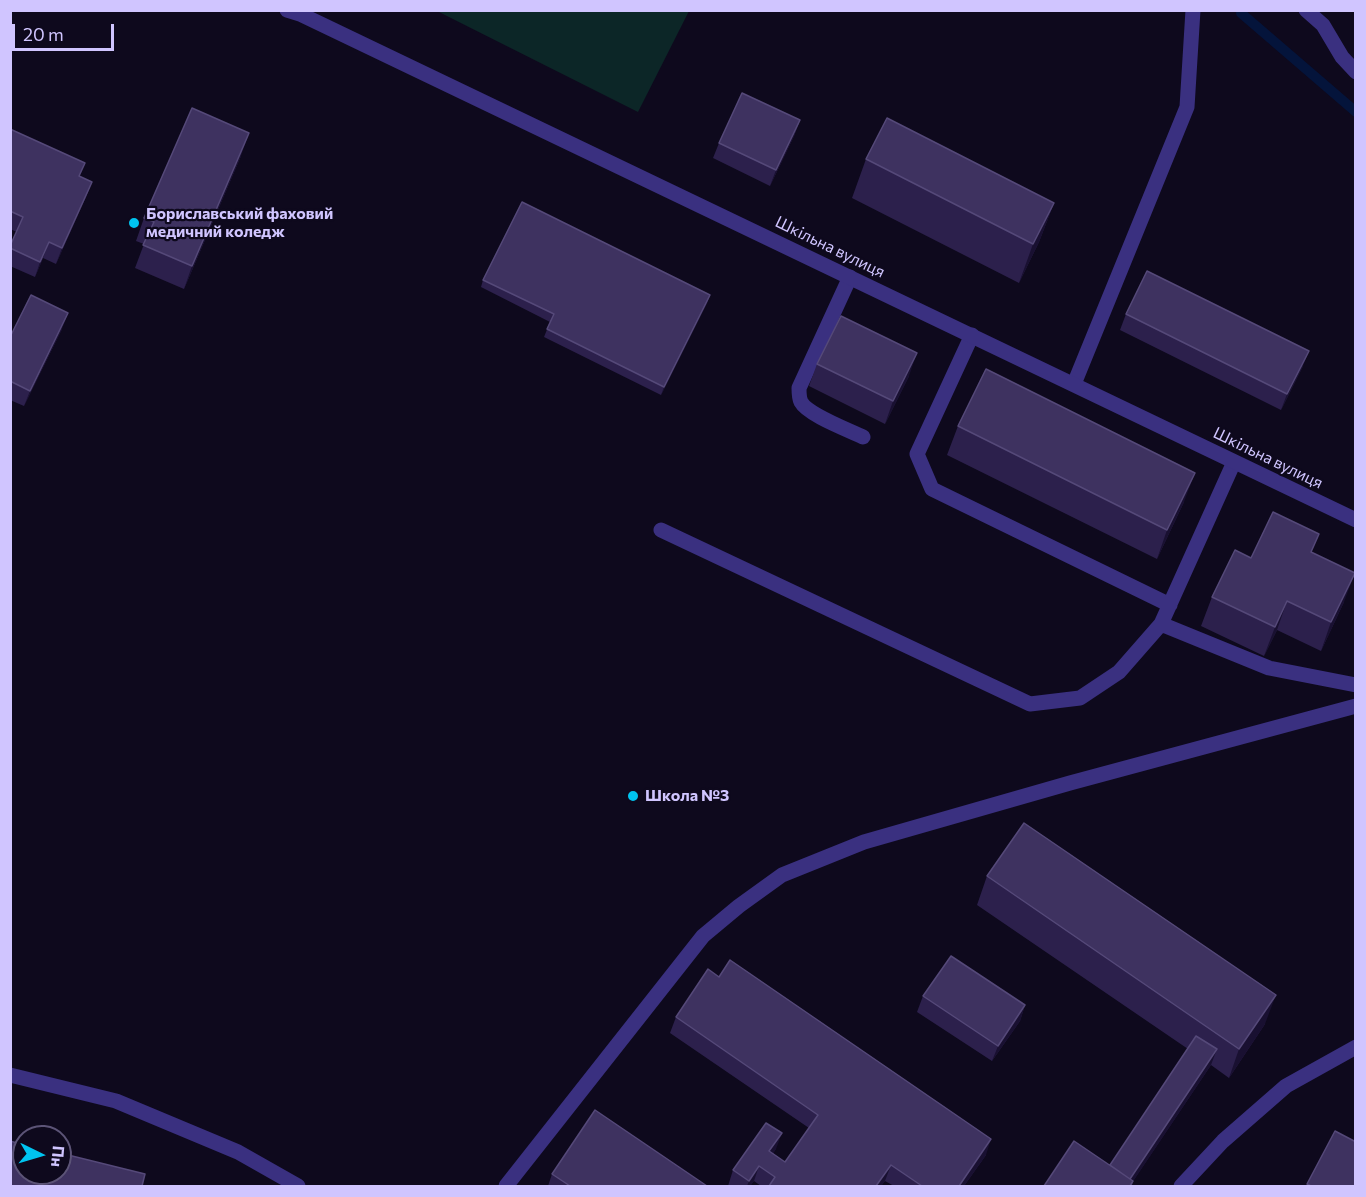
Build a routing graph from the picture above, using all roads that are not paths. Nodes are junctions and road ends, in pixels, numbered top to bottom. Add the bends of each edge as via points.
1 (287, 10) edge
2 (1193, 10) edge
3 (1306, 10) edge
4 (1356, 72) edge
5 (850, 277) junction
6 (972, 335) junction
7 (1074, 384) junction
8 (863, 436) dead end
9 (1234, 462) junction
10 (1356, 520) edge
11 (661, 530) dead end
12 (1170, 605) junction
13 (1161, 624) junction
14 (1356, 685) edge
15 (1356, 706) edge
16 (1356, 1047) edge
17 (10, 1075) edge
18 (298, 1186) edge
19 (506, 1186) edge
20 (1181, 1186) edge

1 - 5 street, Шкільна вулиця
2 - 7 street via 1187,108
3 - 4 street via 1323,25
5 - 6 street, Шкільна вулиця
5 - 8 street via 799,394 811,412
6 - 7 street, Шкільна вулиця
6 - 12 street via 917,454 932,489
7 - 9 street, Шкільна вулиця
9 - 10 street, Шкільна вулиця
9 - 12 street
11 - 13 street via 1030,704 1080,698 1119,672
12 - 13 street
13 - 14 street via 1269,668
15 - 19 street via 864,842 782,875 703,936
16 - 20 street via 1286,1086 1223,1141
17 - 18 street via 116,1101 238,1152

